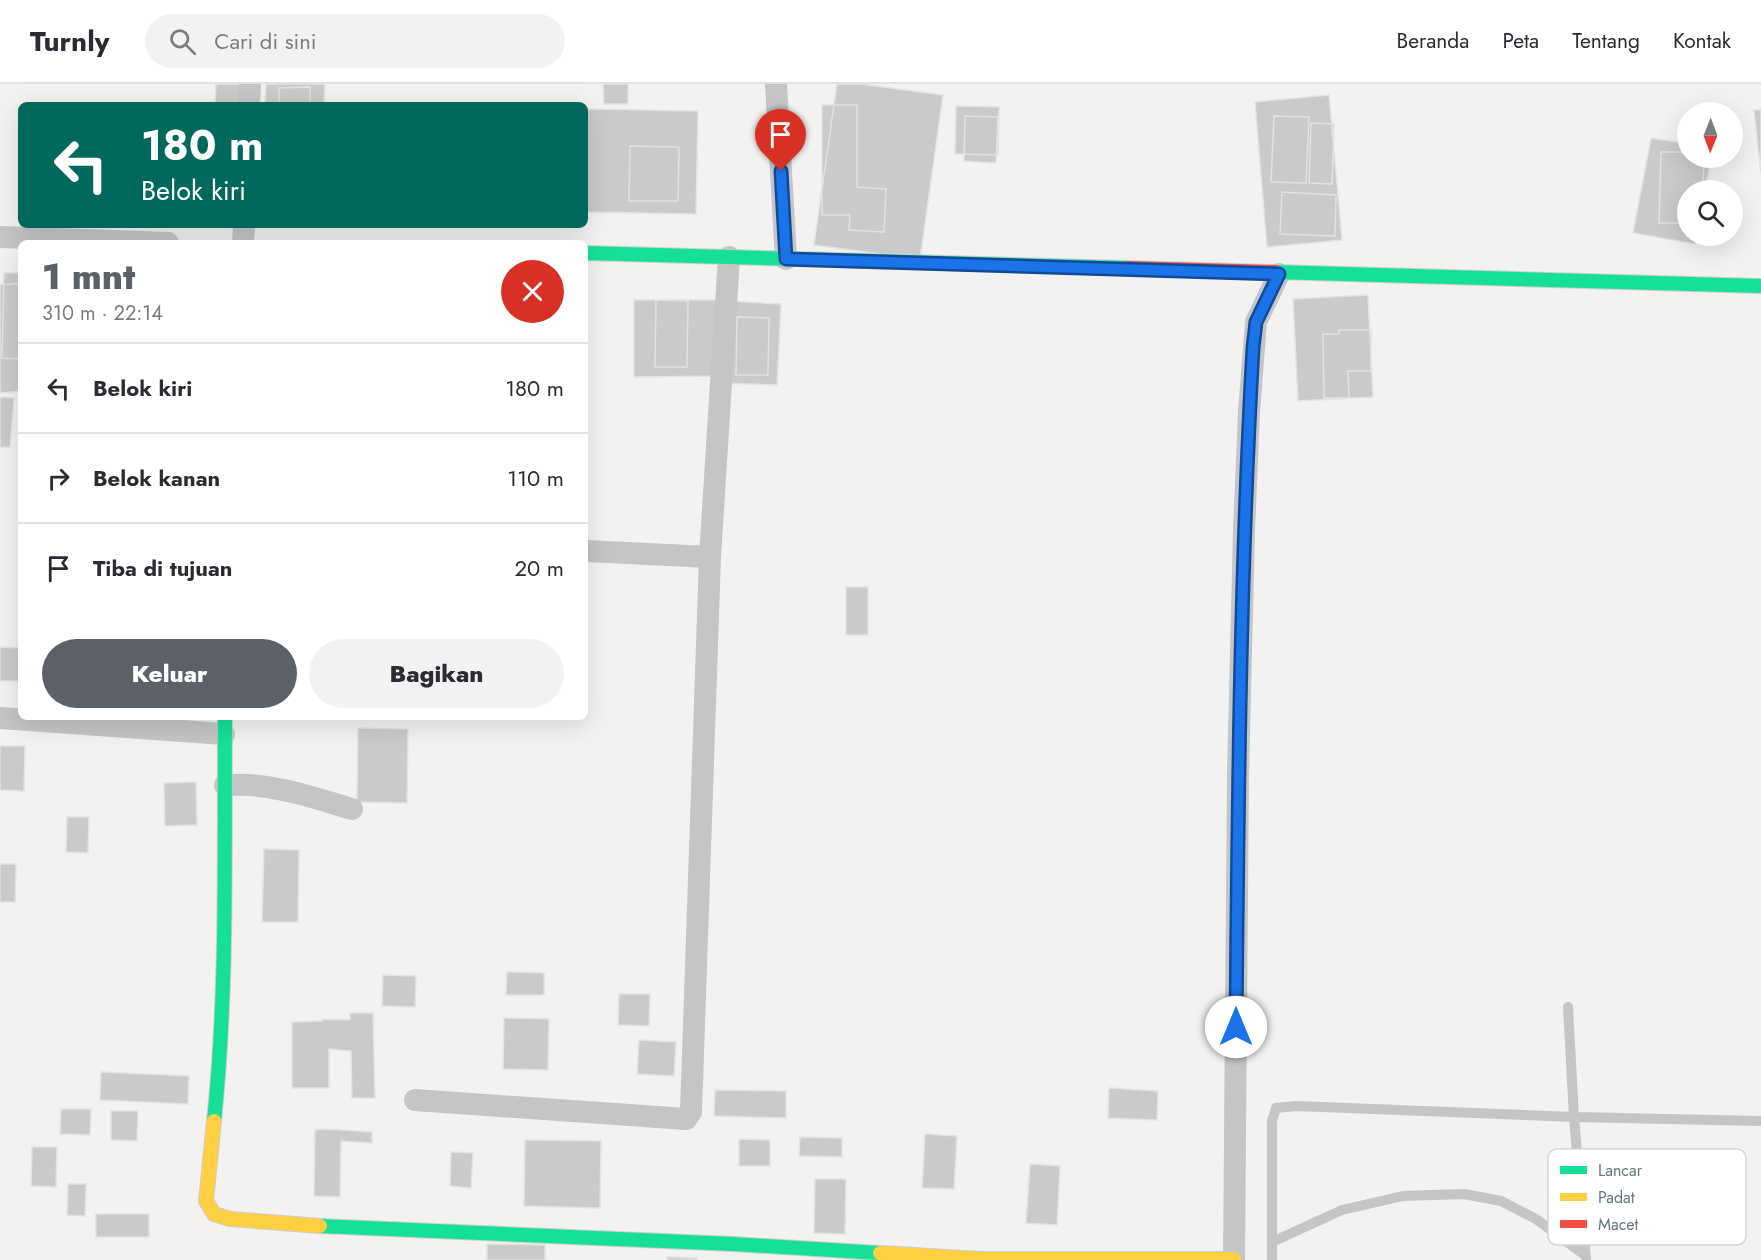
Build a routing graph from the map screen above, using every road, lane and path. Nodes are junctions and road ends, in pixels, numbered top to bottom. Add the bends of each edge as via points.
1 (250, 84) edge
2 (776, 84) edge
3 (249, 102) edge
4 (0, 237) edge
5 (84, 240) edge
6 (588, 254) edge
7 (729, 257) junction
8 (786, 259) junction
9 (1279, 274) junction
10 (1761, 286) edge
11 (588, 551) edge
12 (710, 557) junction
13 (0, 718) edge
14 (18, 719) edge
15 (64, 720) edge
16 (225, 725) edge
17 (225, 785) junction
18 (352, 809) dead end
19 (1568, 1006) dead end
20 (415, 1100) dead end
21 (1574, 1117) junction
22 (1761, 1121) edge
23 (1577, 1149) edge
24 (1548, 1228) edge
25 (1272, 1242) junction
26 (1569, 1245) edge
27 (1586, 1258) edge
28 (1234, 1259) edge
29 (1272, 1260) edge

1 - 3 street
2 - 8 street
4 - 5 street
6 - 7 street
7 - 8 street
7 - 12 street
8 - 9 street
9 - 10 street
9 - 28 street via 1254,330 1249,412 1238,775
11 - 12 street
12 - 20 street via 690,1116 686,1119
13 - 14 street
15 - 16 street
16 - 17 street
17 - 18 street via 279,789
17 - 28 street via 223,966 217,1093 206,1201 214,1214 303,1225 968,1259
19 - 21 lane
21 - 22 lane
21 - 23 lane
21 - 25 lane via 1276,1108 1272,1121
24 - 25 lane via 1501,1201 1464,1194 1403,1196 1342,1210
25 - 29 lane
26 - 27 lane

